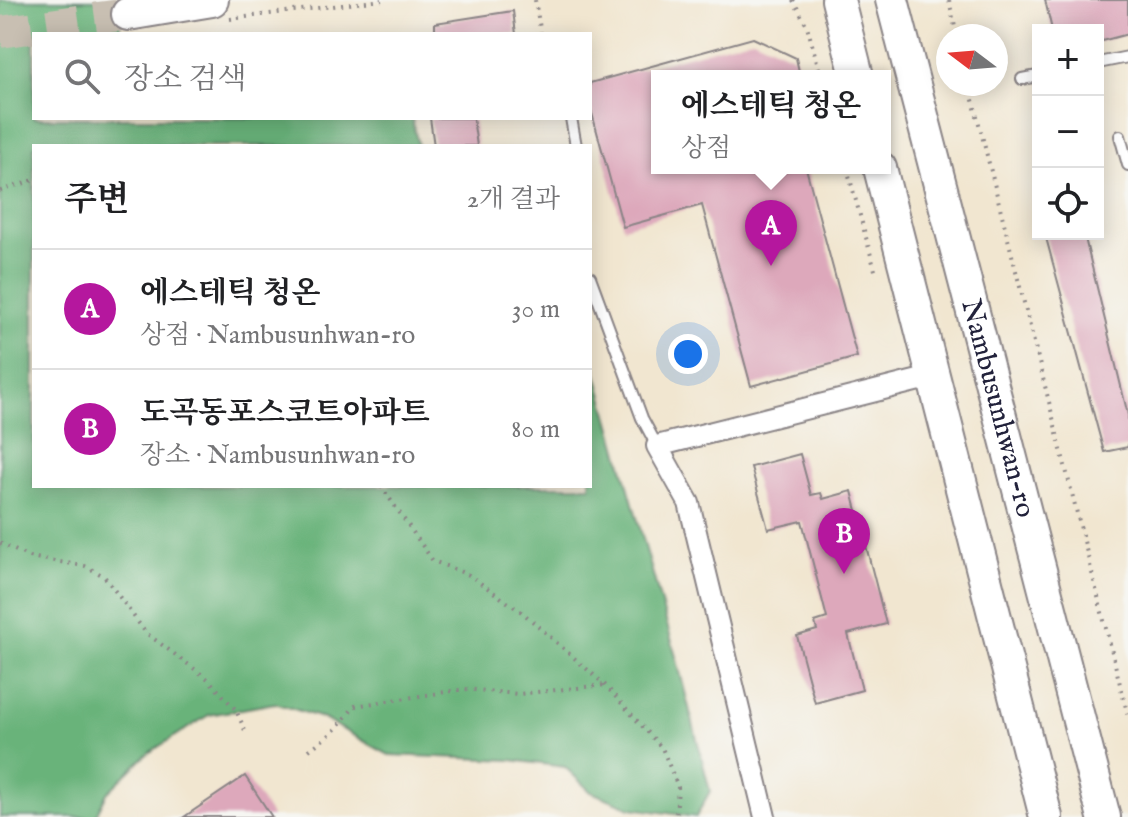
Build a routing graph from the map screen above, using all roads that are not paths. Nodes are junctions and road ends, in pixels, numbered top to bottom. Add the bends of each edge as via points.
1 (838, 0) edge
2 (892, 0) edge
3 (220, 10) edge
4 (128, 14) tunnel mouth
5 (1128, 57) edge
6 (1104, 62) edge
7 (856, 70) edge
8 (1032, 77) edge
9 (1022, 79) dead end
10 (571, 120) edge
11 (1120, 136) dead end
12 (576, 144) edge
13 (1128, 165) edge
14 (881, 174) edge
15 (592, 282) edge
16 (931, 377) junction
17 (657, 446) junction
18 (765, 817) edge
19 (1046, 817) edge
20 (1104, 817) edge

1 - 7 main road
2 - 20 main road, Nambusunhwan-ro
3 - 4 main road
5 - 6 lane
8 - 9 lane
10 - 12 lane
11 - 13 lane
14 - 16 main road, Nambusunhwan-ro
15 - 17 lane
16 - 17 street
16 - 19 main road, Nambusunhwan-ro
17 - 18 street via 689,503

